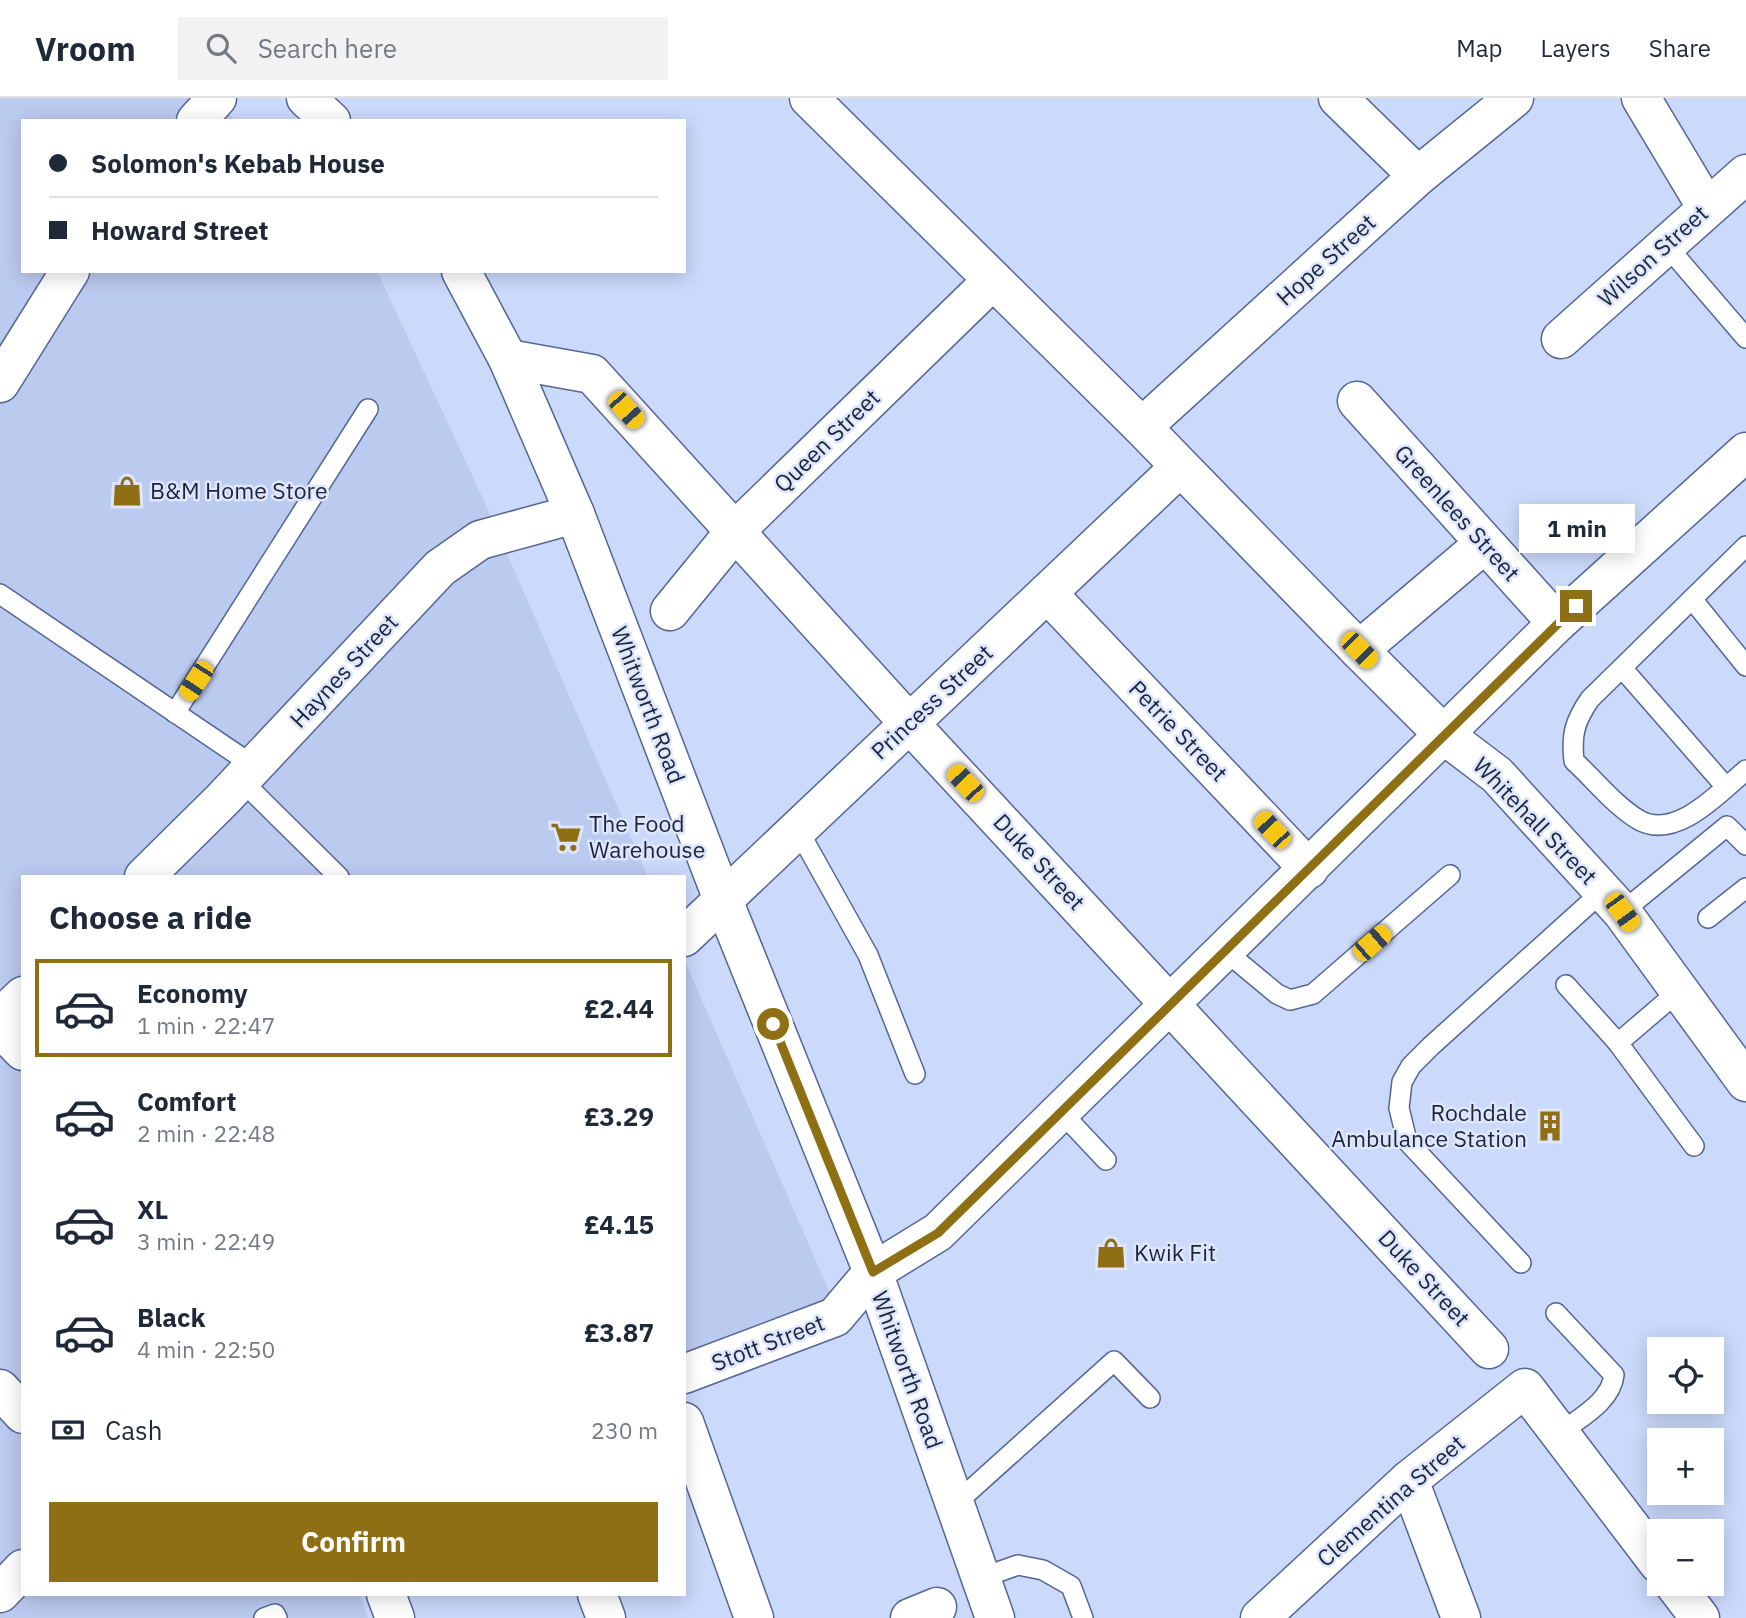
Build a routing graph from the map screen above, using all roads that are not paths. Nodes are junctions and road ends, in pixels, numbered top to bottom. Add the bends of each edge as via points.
1 (217, 98) edge
2 (306, 98) edge
3 (809, 98) edge
4 (1338, 98) edge
5 (1514, 98) edge
6 (1641, 98) edge
7 (198, 119) edge
8 (329, 119) edge
9 (1746, 174) edge
10 (1418, 176) junction
11 (1707, 208) junction
12 (1667, 244) junction
13 (69, 273) edge
14 (462, 273) edge
15 (993, 280) junction
16 (1746, 338) edge
17 (1561, 339) dead end
18 (508, 359) junction
19 (0, 383) edge
20 (1357, 401) dead end
21 (368, 409) dead end
22 (1142, 427) junction
23 (1746, 452) edge
24 (1180, 467) junction
25 (575, 514) junction
26 (736, 530) junction
27 (1484, 544) junction
28 (1746, 546) edge
29 (1047, 593) junction
30 (0, 594) edge
31 (1692, 599) junction
32 (670, 611) dead end
33 (1558, 623) junction
34 (1359, 650) junction
35 (1746, 666) edge
36 (1622, 668) junction
37 (175, 713) junction
38 (909, 723) junction
39 (1443, 734) junction
40 (1746, 770) edge
41 (248, 773) junction
42 (1726, 787) junction
43 (1707, 802) junction
44 (1727, 825) junction
45 (797, 828) junction
46 (1746, 845) edge
47 (1309, 869) junction
48 (146, 875) edge
49 (337, 875) edge
50 (1451, 875) dead end
51 (1746, 888) edge
52 (723, 900) junction
53 (1612, 901) junction
54 (1708, 918) dead end
55 (686, 935) edge
56 (1224, 950) junction
57 (1566, 985) dead end
58 (1680, 990) junction
59 (21, 998) edge
60 (1170, 1002) junction
61 (0, 1018) edge
62 (0, 1028) edge
63 (1618, 1043) junction
64 (21, 1049) edge
65 (915, 1074) dead end
66 (1746, 1082) edge
67 (1060, 1111) junction
68 (1694, 1146) dead end
69 (1106, 1160) dead end
70 (1521, 1263) dead end
71 (873, 1272) junction
72 (1556, 1313) dead end
73 (1489, 1349) dead end
74 (686, 1373) edge
75 (0, 1389) edge
76 (1150, 1398) dead end
77 (21, 1412) edge
78 (686, 1428) edge
79 (1560, 1433) junction
80 (1409, 1480) junction
81 (955, 1504) junction
82 (1647, 1548) edge
83 (21, 1571) edge
84 (981, 1578) junction
85 (0, 1593) edge
86 (387, 1596) edge
87 (598, 1596) edge
88 (1683, 1596) edge
89 (264, 1618) edge
90 (276, 1618) edge
91 (394, 1618) edge
92 (606, 1618) edge
93 (754, 1618) edge
94 (995, 1618) edge
95 (1083, 1618) edge
96 (1260, 1618) edge
97 (1461, 1618) edge
98 (1700, 1618) edge

1 - 7 street
2 - 8 street
3 - 15 street, Whitehall Street
4 - 10 street
5 - 10 street, Hope Street
6 - 11 street
9 - 11 street, Wilson Street
10 - 22 street, Hope Street
11 - 12 street, Wilson Street
12 - 16 lane
12 - 17 street, Wilson Street
13 - 19 street
14 - 18 street, Whitworth Road
15 - 22 street, Whitehall Street
15 - 26 street, Queen Street
18 - 25 street, Whitworth Road
18 - 26 street, Duke Street via 592,373
20 - 27 street, Greenlees Street
21 - 37 lane
22 - 24 street, Whitehall Street
23 - 33 street, Stott Street
24 - 29 street, Princess Street
24 - 34 street, Whitehall Street
25 - 41 street, Haynes Street via 480,540 440,568
25 - 52 street, Whitworth Road
26 - 32 street, Queen Street
26 - 38 street, Duke Street
27 - 33 street, Greenlees Street
27 - 34 street
28 - 31 lane
29 - 38 street, Princess Street
29 - 47 street, Petrie Street
30 - 37 lane
31 - 35 lane
31 - 36 lane
33 - 39 street, Stott Street
34 - 39 street, Whitehall Street
36 - 42 lane
36 - 43 lane via 1576,720 1571,739 1574,761 1638,819 1654,825 1679,822
37 - 41 lane
38 - 45 street, Princess Street
38 - 60 street, Duke Street
39 - 47 street, Stott Street
39 - 53 street, Whitehall Street via 1497,775
40 - 42 lane
41 - 48 street, Haynes Street
41 - 49 lane
42 - 43 lane
43 - 44 lane
44 - 46 lane
44 - 53 lane
45 - 52 street, Princess Street
45 - 65 lane via 868,955
47 - 56 street, Stott Street
50 - 56 lane via 1313,995 1290,1000 1277,994
51 - 54 lane
52 - 55 street, Princess Street
52 - 71 street, Whitworth Road
53 - 58 street, Whitehall Street
53 - 70 lane via 1431,1046 1402,1082 1399,1108 1408,1141
56 - 60 street, Stott Street
57 - 63 lane
58 - 63 lane
58 - 66 street, Whitehall Street
59 - 61 street
60 - 67 street, Stott Street
60 - 73 street, Duke Street
62 - 64 street
63 - 68 lane
67 - 69 lane
67 - 71 street, Stott Street via 938,1233
71 - 74 street, Stott Street via 835,1317
71 - 81 street, Whitworth Road
72 - 79 lane via 1614,1375 1604,1398
75 - 77 street
76 - 81 lane via 1114,1362
78 - 93 street
79 - 80 street, Clementina Street via 1525,1388
79 - 82 street
80 - 96 street, Clementina Street
80 - 97 street
81 - 84 street, Whitworth Road
83 - 85 street
84 - 94 street, Whitworth Road
84 - 95 lane via 1018,1565 1043,1570 1071,1586
86 - 91 street
87 - 92 street
88 - 98 street
89 - 90 lane via 275,1614

